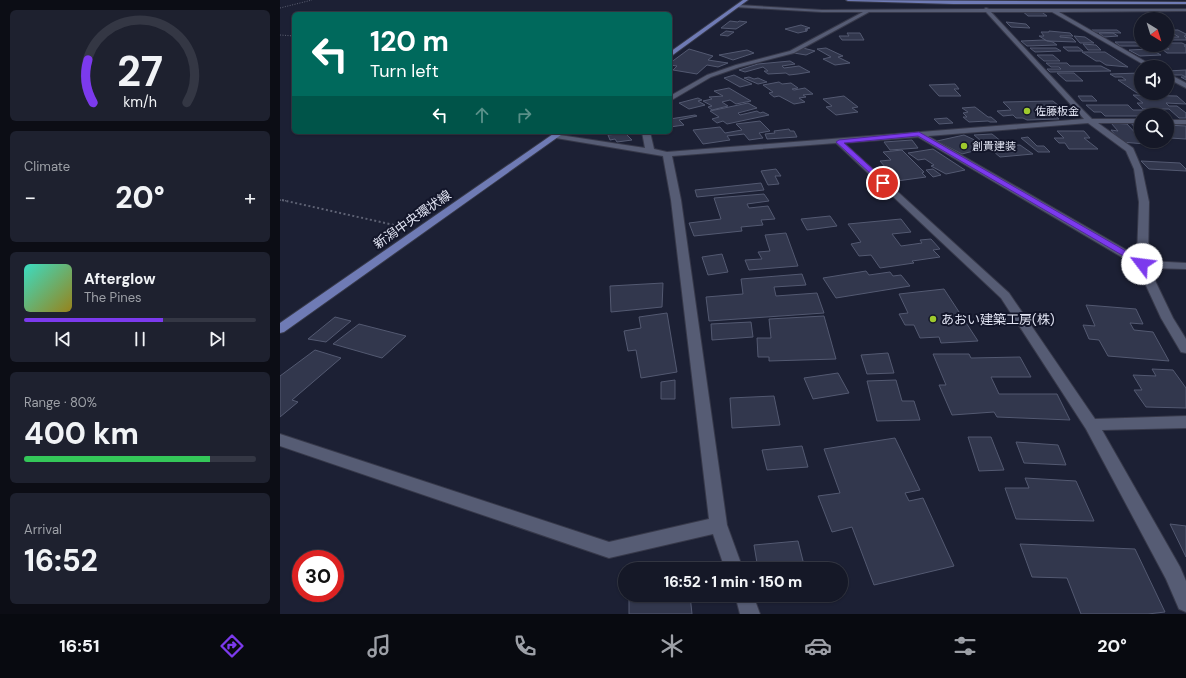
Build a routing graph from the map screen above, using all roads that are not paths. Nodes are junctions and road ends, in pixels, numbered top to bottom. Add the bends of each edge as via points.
1 (746, 0) edge
2 (848, 0) edge
3 (1036, 0) edge
4 (1042, 3) junction
5 (1186, 3) edge
6 (738, 6) junction
7 (986, 9) junction
8 (872, 10) junction
9 (1051, 10) junction
10 (1186, 10) edge
11 (672, 54) edge
12 (1140, 60) edge
13 (1174, 79) edge
14 (1186, 86) edge
15 (672, 98) edge
16 (1090, 121) junction
17 (1134, 121) edge
18 (1174, 122) edge
19 (1186, 122) edge
20 (558, 134) edge
21 (646, 134) edge
22 (919, 134) junction
23 (839, 142) junction
24 (650, 151) junction
25 (667, 154) junction
26 (1142, 264) junction
27 (1186, 266) edge
28 (280, 329) edge
29 (1186, 349) edge
30 (1186, 422) edge
31 (1091, 425) junction
32 (280, 440) edge
33 (718, 525) junction
34 (731, 562) edge
35 (746, 602) edge
36 (1186, 602) edge
37 (750, 614) edge

1 - 6 main road
2 - 4 main road
3 - 4 street
4 - 5 main road
6 - 8 street via 822,11
6 - 11 main road
7 - 8 street
7 - 9 street
7 - 16 street
8 - 15 street via 792,52 709,76
9 - 10 street
9 - 12 street
13 - 14 street
16 - 17 street
16 - 22 street
16 - 26 street via 1130,150 1138,169 1144,202
18 - 19 street
20 - 24 street
20 - 28 main road, 新潟中央環状線
21 - 24 street
22 - 23 street
22 - 26 street
23 - 25 street
23 - 31 street via 1005,296
24 - 25 street
25 - 33 street via 676,200
26 - 27 street
26 - 29 street via 1167,318
30 - 31 street
31 - 36 street via 1173,573
32 - 33 street via 609,550
33 - 34 street
35 - 37 street

